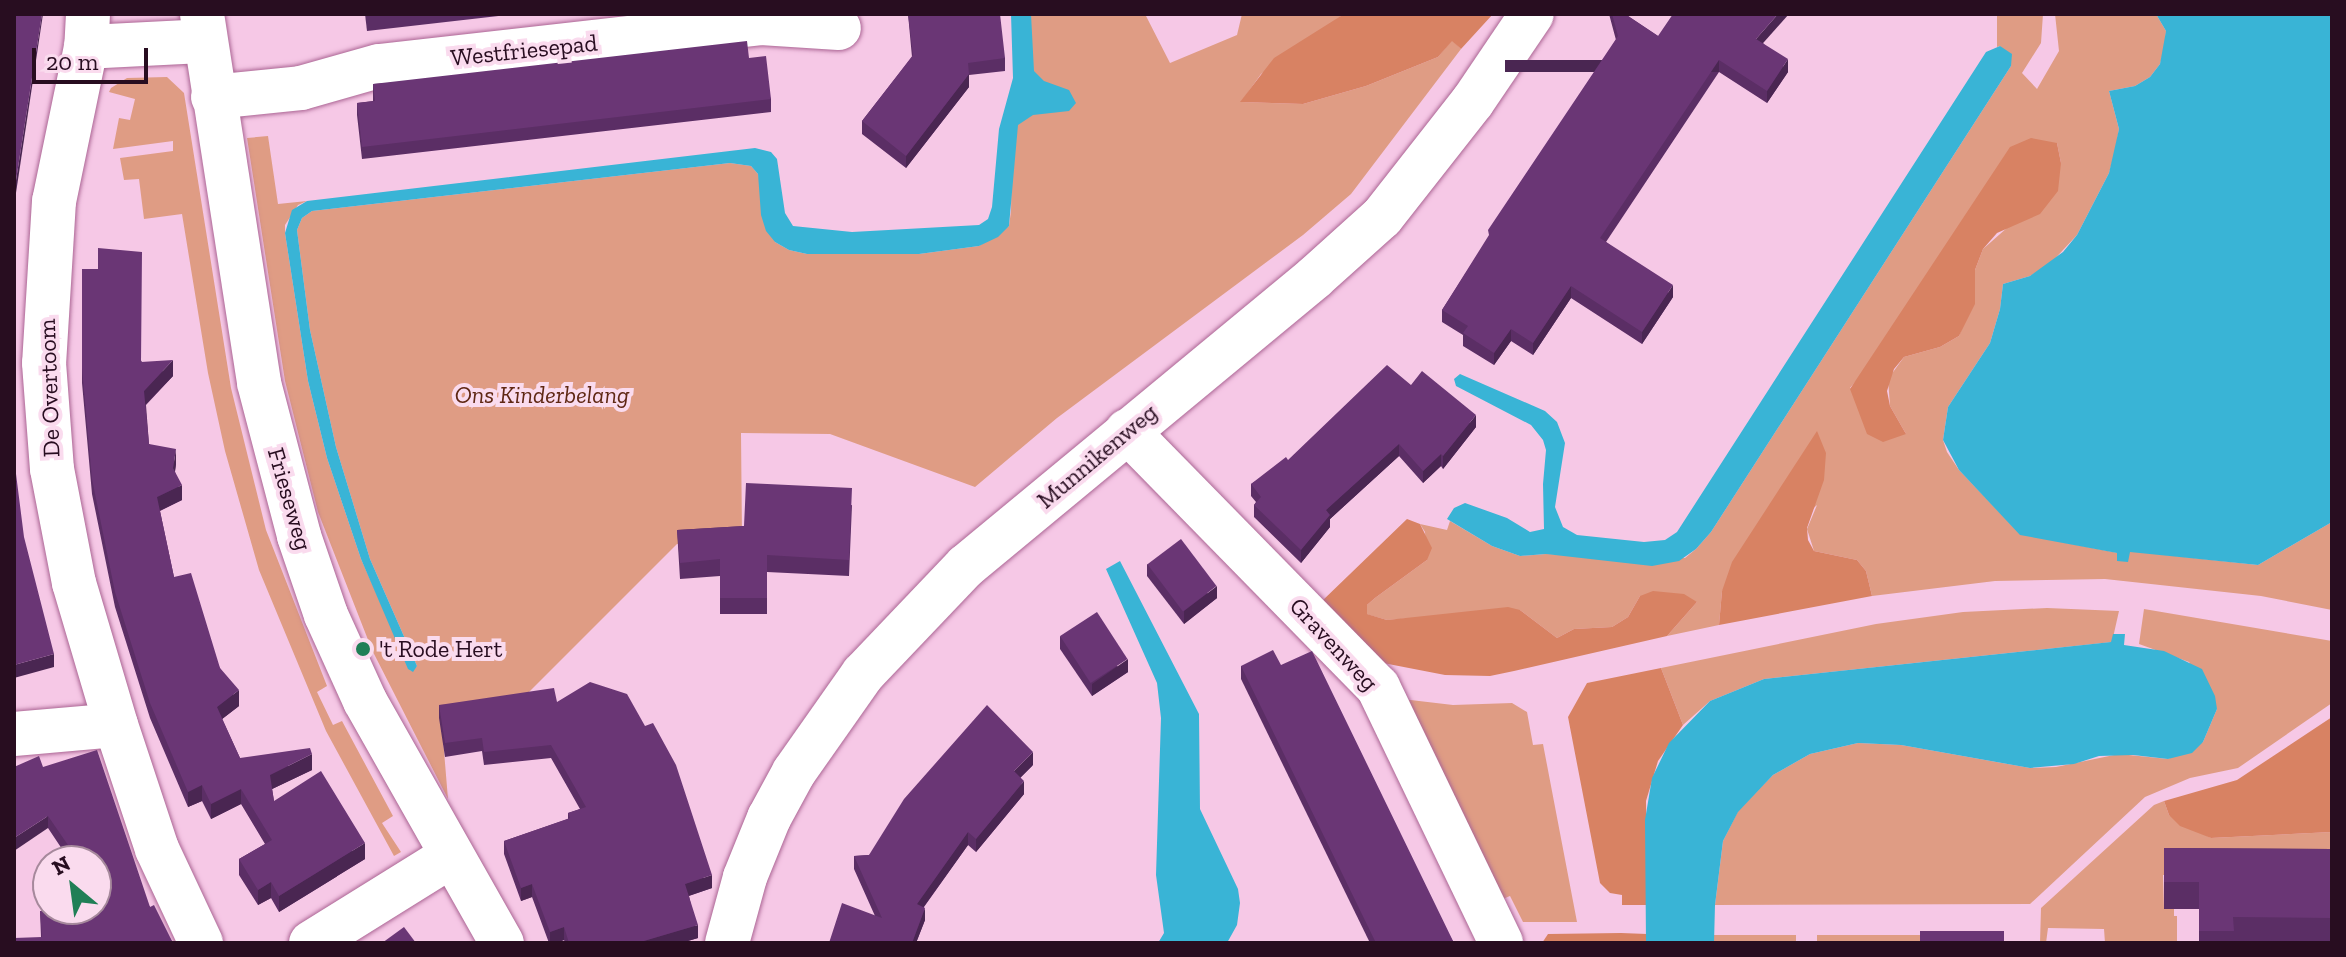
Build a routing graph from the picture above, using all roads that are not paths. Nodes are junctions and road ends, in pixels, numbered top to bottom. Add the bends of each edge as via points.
1 (1532, 14) edge
2 (204, 27) edge
3 (839, 28) dead end
4 (87, 30) edge
5 (213, 97) junction
6 (1127, 431) junction
7 (116, 725) junction
8 (14, 734) edge
9 (451, 856) junction
10 (201, 943) edge
11 (311, 943) edge
12 (502, 943) edge
13 (727, 943) edge
14 (1501, 943) edge

1 - 6 street, Munnikenweg via 1473,101 1382,217
2 - 4 street, De Overtoom
2 - 5 street, Frieseweg
3 - 5 street, Westfriesepad via 761,23 379,66 301,88
4 - 7 street, De Overtoom via 54,201 44,363 59,517
5 - 9 street, Frieseweg via 259,383 299,536 326,615 365,701
6 - 13 street, Munnikenweg via 966,566 846,696 769,818
6 - 14 street, Gravenweg via 1378,687
7 - 8 street
7 - 10 street, De Overtoom via 157,849
9 - 11 street
9 - 12 street, Frieseweg

